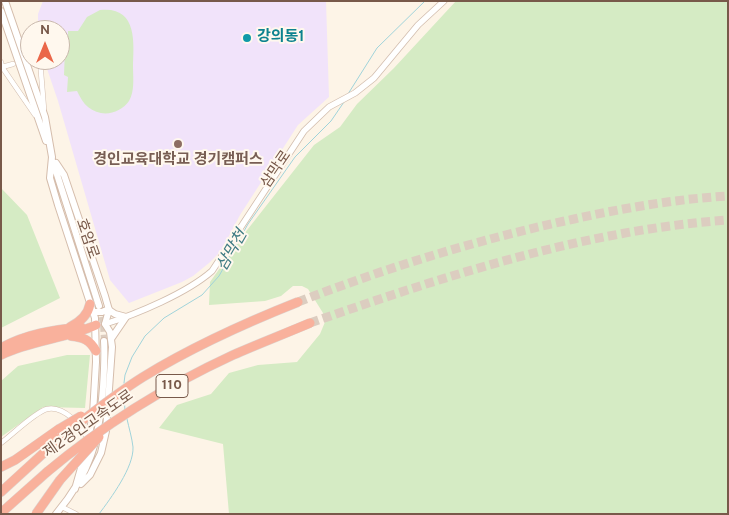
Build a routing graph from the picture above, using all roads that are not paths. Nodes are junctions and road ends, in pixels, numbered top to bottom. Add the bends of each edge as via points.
1 (5, 1) edge
2 (444, 1) edge
3 (1, 11) edge
4 (2, 64) edge
5 (13, 64) dead end
6 (40, 70) edge
7 (42, 119) junction
8 (52, 158) junction
9 (298, 302) tunnel mouth
10 (94, 307) junction
11 (109, 310) junction
12 (126, 317) junction
13 (100, 324) junction
14 (310, 324) tunnel mouth
15 (65, 332) junction
16 (112, 339) junction
17 (96, 341) junction
18 (104, 341) tunnel mouth
19 (112, 347) junction
20 (1, 348) edge
21 (96, 351) junction
22 (1, 355) edge
23 (120, 417) junction
24 (60, 433) junction
25 (1, 442) edge
26 (87, 447) junction
27 (1, 467) edge
28 (75, 489) junction
29 (1, 492) edge
30 (62, 507) junction
31 (1, 513) edge
32 (36, 514) edge
33 (56, 514) edge
34 (76, 514) edge

1 - 7 main road, 호암로
2 - 12 street, 삼막로 via 418,25 374,78 316,119 304,132 212,271 190,287
3 - 7 main road, 호암로
4 - 5 street
4 - 7 street
6 - 7 street
7 - 8 main road, 호암로
8 - 10 main road, 호암로 via 50,178
8 - 11 main road, 호암로 via 64,175
9 - 24 highway, 제2경인고속도로 / 110, bridge via 196,347 142,378
10 - 11 main road via 102,312
10 - 13 main road, 호암로
10 - 15 highway
11 - 12 main road
11 - 13 main road
12 - 13 street, 삼막로
12 - 16 main road
13 - 15 highway via 81,332
13 - 16 main road via 110,332
13 - 17 main road
14 - 23 highway, 제2경인고속도로 / 110, bridge via 212,365
15 - 20 highway via 25,337
15 - 21 highway via 87,340
15 - 22 highway
16 - 19 main road
17 - 19 main road via 107,340
17 - 21 main road
18 - 28 main road via 99,430 85,472
19 - 28 main road via 108,415 101,453 90,475
21 - 26 main road via 93,414
23 - 31 highway, 제2경인고속도로 / 110, bridge via 47,472
23 - 32 highway, bridge via 70,467
24 - 27 highway
24 - 29 highway, 제2경인고속도로 / 110
25 - 26 street via 47,409 68,414 85,432
26 - 28 main road
28 - 30 main road
30 - 33 main road
30 - 34 street

